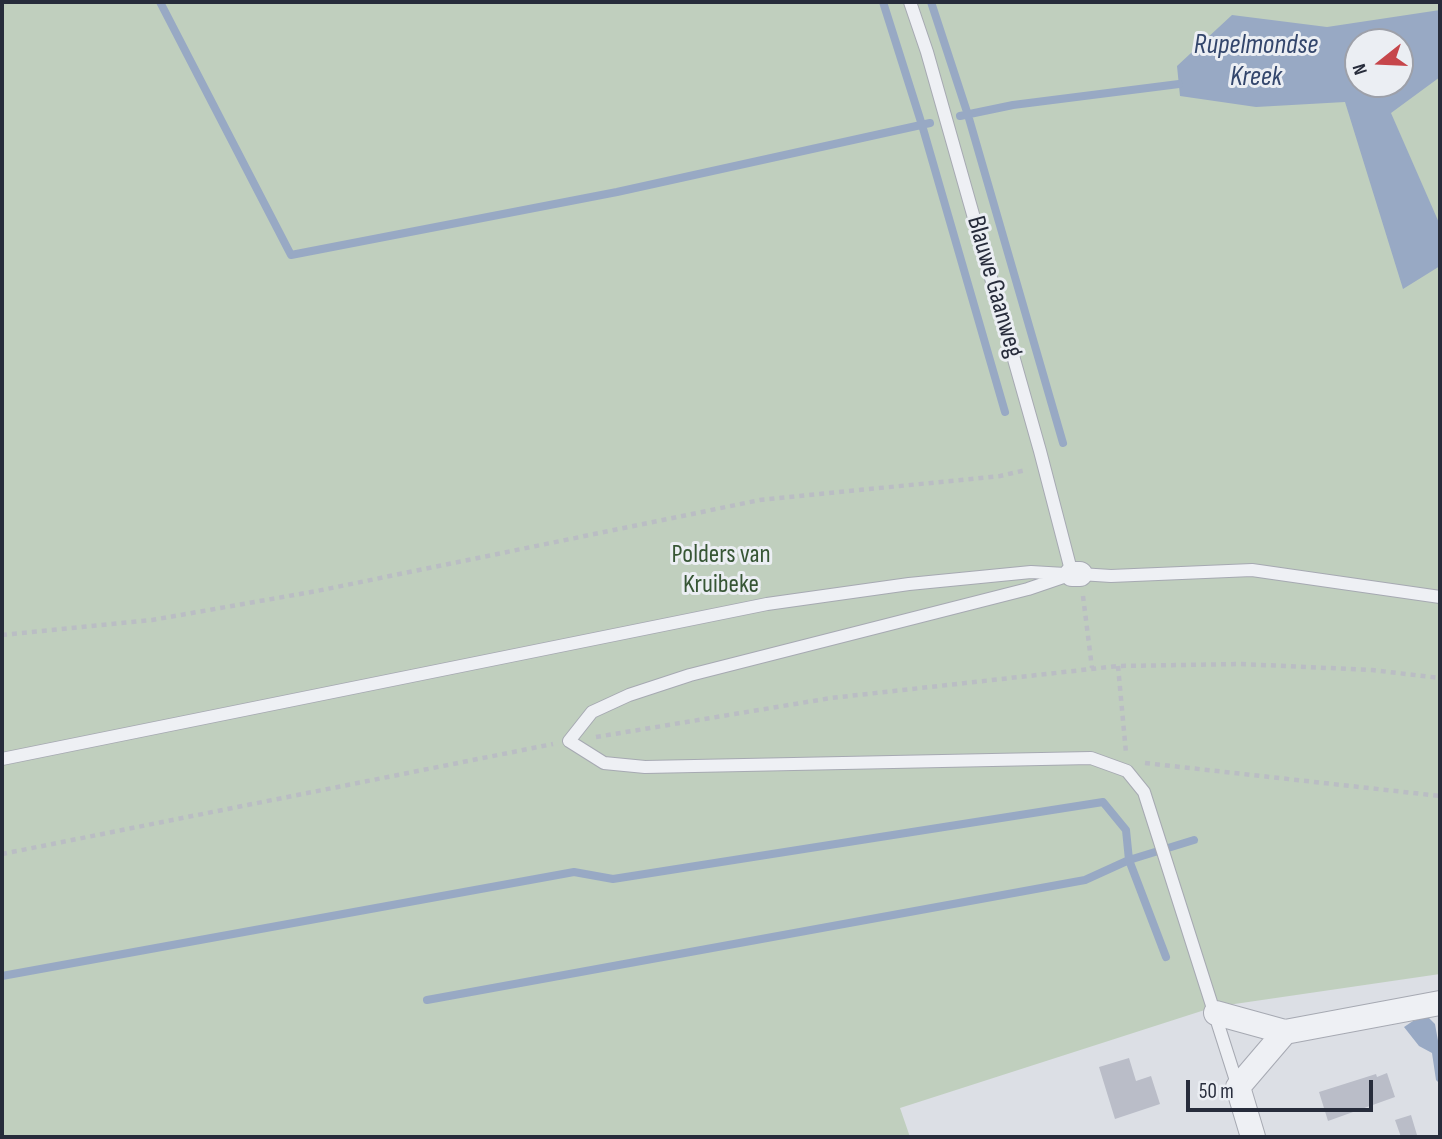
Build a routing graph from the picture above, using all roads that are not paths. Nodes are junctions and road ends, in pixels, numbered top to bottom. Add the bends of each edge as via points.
1 (910, 2) edge
2 (1076, 574) junction
3 (1440, 597) edge
4 (2, 758) edge
5 (1440, 1003) edge
6 (1216, 1013) junction
7 (1285, 1032) junction
8 (1238, 1087) junction
9 (1253, 1137) edge

1 - 2 lane, Blauwe Gaanweg
2 - 3 lane via 1252,570
2 - 4 lane via 1018,573 767,604
2 - 6 lane via 629,695 592,712 569,741 604,763 645,767 1091,758 1127,771 1143,792
5 - 7 street
6 - 7 street
6 - 8 lane
7 - 8 street
8 - 9 street

